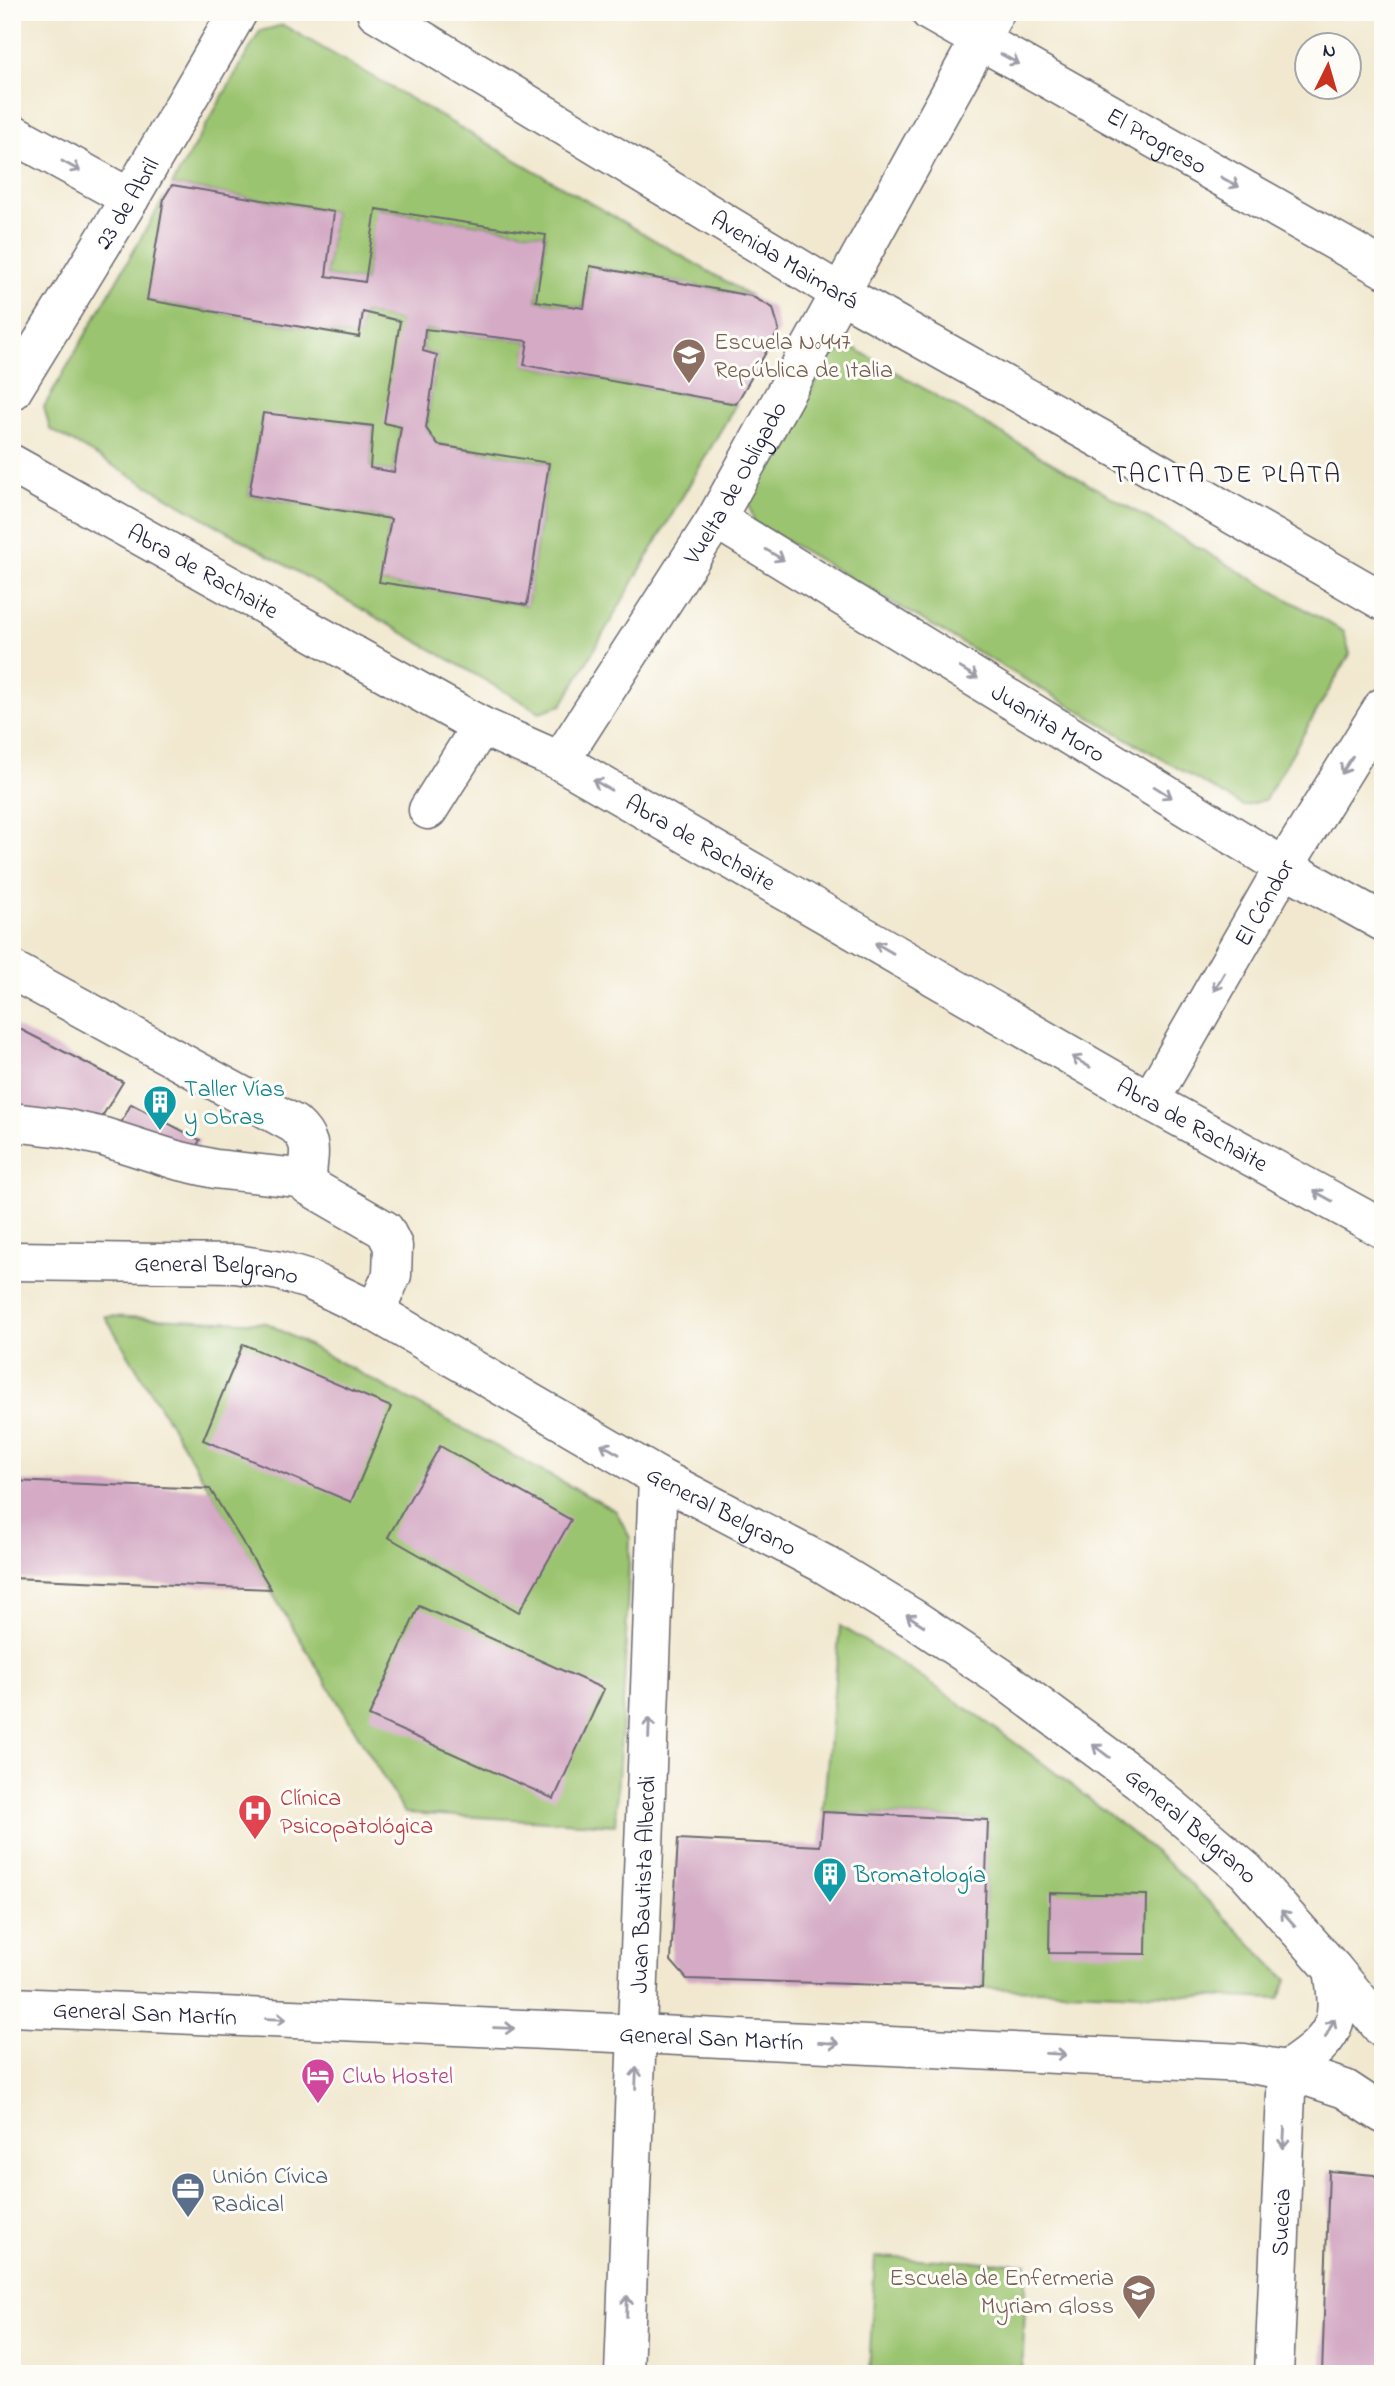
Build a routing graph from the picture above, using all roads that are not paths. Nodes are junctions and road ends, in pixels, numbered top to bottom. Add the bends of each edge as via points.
1 (238, 12) edge
2 (376, 12) edge
3 (930, 12) edge
4 (986, 26) edge
5 (12, 133) edge
6 (130, 198) junction
7 (1383, 268) edge
8 (840, 293) junction
9 (12, 391) edge
10 (12, 464) edge
11 (716, 519) junction
12 (1383, 601) edge
13 (1383, 707) edge
14 (481, 726) junction
15 (560, 761) junction
16 (428, 810) dead end
17 (1284, 867) junction
18 (1383, 922) edge
19 (12, 970) edge
20 (1150, 1101) junction
21 (12, 1122) edge
22 (307, 1179) junction
23 (1383, 1229) edge
24 (12, 1261) edge
25 (375, 1312) junction
26 (658, 1477) junction
27 (1334, 1969) junction
28 (12, 2007) edge
29 (1383, 2029) edge
30 (638, 2034) junction
31 (1287, 2070) junction
32 (1383, 2114) edge
33 (624, 2374) edge
34 (1274, 2374) edge

1 - 6 street, 23 de Abril
2 - 8 street, Avenida Maimará
3 - 4 street, El Progreso
4 -> 7 street, El Progreso
4 - 8 street, Vuelta de Obligado
5 -> 6 street
6 - 9 street, 23 de Abril
8 - 11 street, Vuelta de Obligado
8 - 12 street, Avenida Maimará
10 - 14 street, Abra de Rachaite
11 - 15 street, Vuelta de Obligado
11 -> 17 street, Juanita Moro
13 -> 17 street, El Cóndor
14 - 15 street, Abra de Rachaite
14 - 16 street
20 -> 15 street, Abra de Rachaite
17 - 18 street, Juanita Moro
17 -> 20 street, El Cóndor
19 - 22 street via 294,1124 308,1143
23 -> 20 street, Abra de Rachaite
21 - 22 street via 104,1137 215,1169
22 - 25 street via 318,1193 385,1230 393,1246 392,1275
24 - 25 street, General Belgrano via 236,1264 290,1274
26 -> 25 street, General Belgrano
27 -> 26 street, General Belgrano via 1246,1871 1139,1780 1042,1707 824,1564
30 -> 26 street, Juan Bautista Alberdi
27 - 29 street, General Belgrano
31 -> 27 street via 1310,2055 1332,2028 1337,2013
28 -> 30 street, General San Martín
30 -> 31 street, General San Martín via 1244,2063
33 -> 30 street, Juan Bautista Alberdi
31 - 32 street, General San Martín via 1345,2089
31 -> 34 street, Suecia

